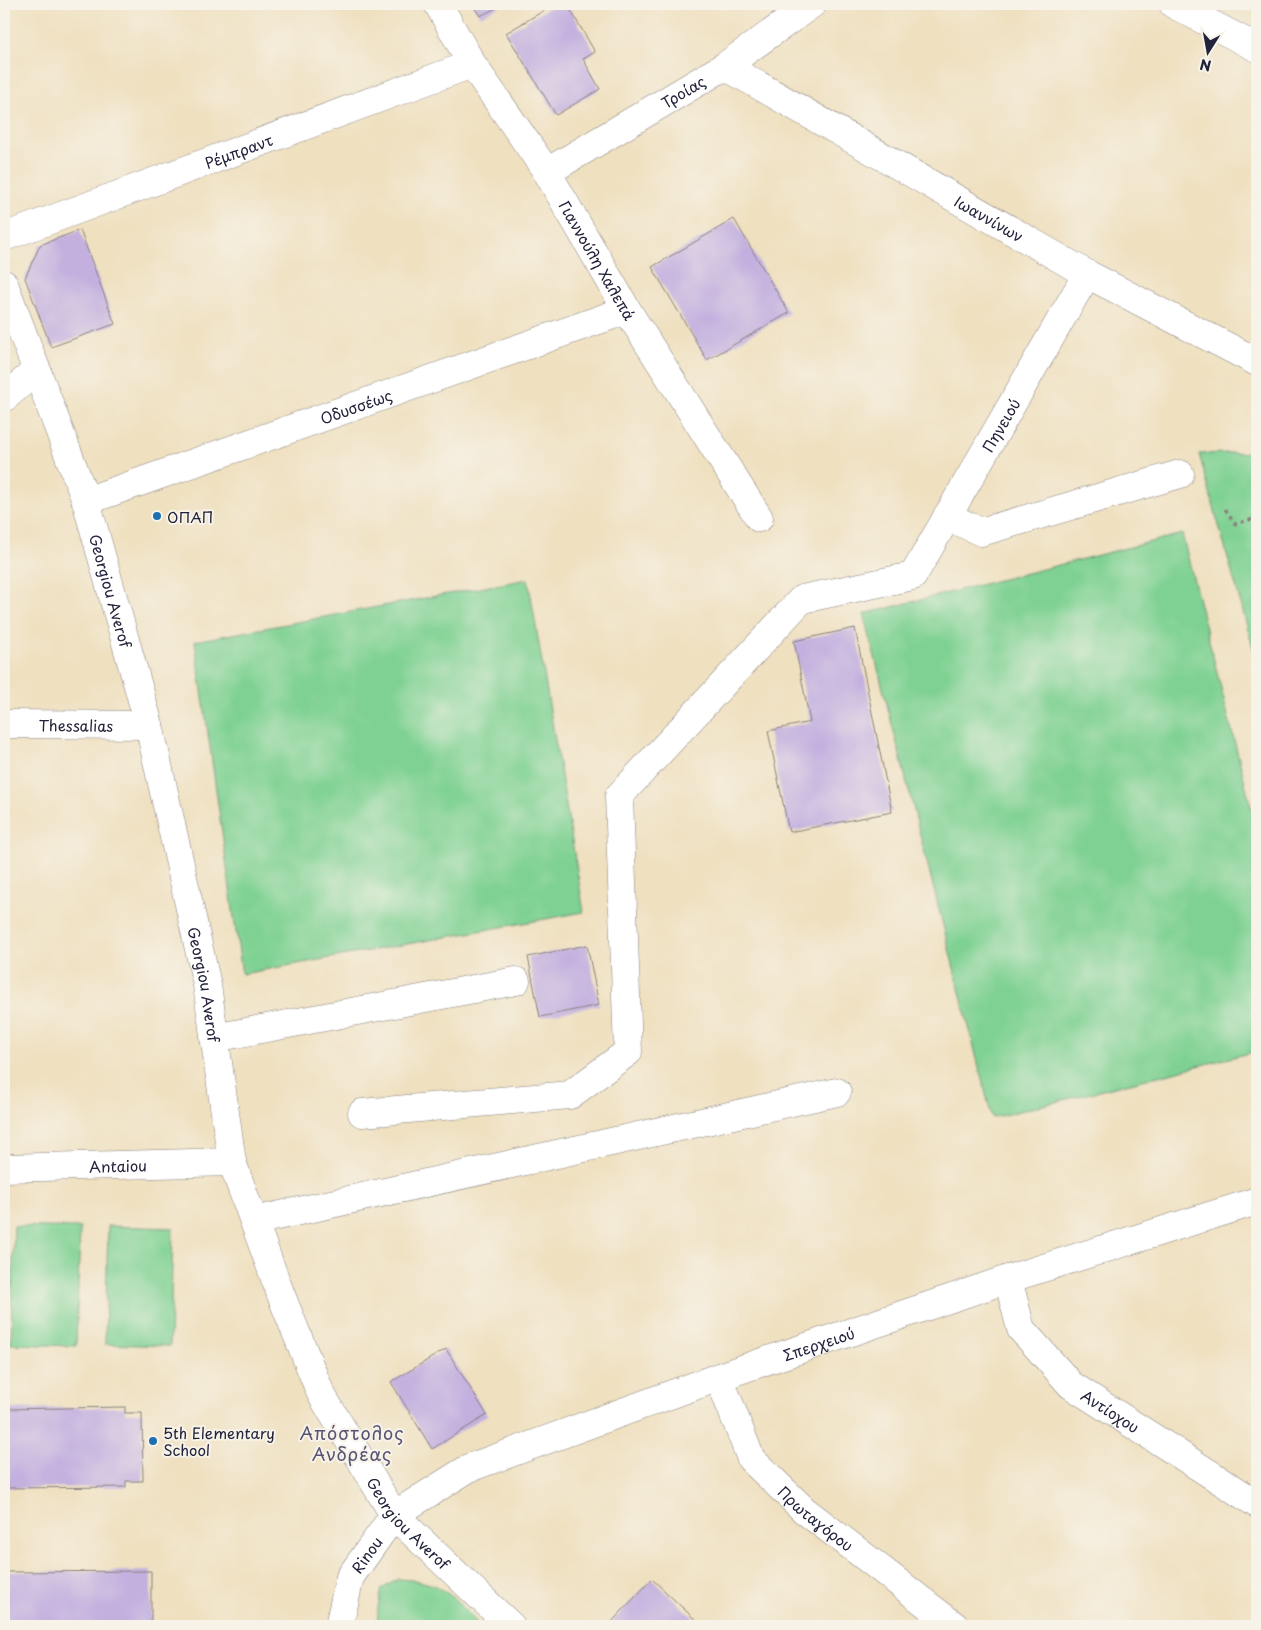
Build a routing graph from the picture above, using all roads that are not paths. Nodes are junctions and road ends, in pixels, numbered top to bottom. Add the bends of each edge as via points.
1 (438, 4) edge
2 (812, 4) edge
3 (1173, 4) edge
4 (1257, 48) edge
5 (472, 64) junction
6 (725, 66) junction
7 (547, 172) junction
8 (4, 237) edge
9 (1087, 274) junction
10 (4, 286) edge
11 (626, 310) junction
12 (1257, 362) edge
13 (37, 370) junction
14 (4, 398) edge
15 (1180, 474) dead end
16 (86, 501) junction
17 (947, 516) junction
18 (758, 518) dead end
19 (4, 724) edge
20 (149, 725) junction
21 (516, 981) dead end
22 (214, 1038) junction
23 (837, 1092) dead end
24 (362, 1113) dead end
25 (232, 1162) junction
26 (4, 1168) edge
27 (1257, 1201) edge
28 (254, 1221) junction
29 (1008, 1279) junction
30 (718, 1376) junction
31 (1257, 1504) edge
32 (394, 1515) junction
33 (339, 1626) edge
34 (510, 1626) edge
35 (955, 1626) edge

1 - 5 street, Γιαννούλη Χαλεπά
2 - 6 street, Τροίας
3 - 4 street
5 - 7 street, Γιαννούλη Χαλεπά
5 - 8 street, Ρέμπραντ
6 - 7 street, Τροίας
6 - 9 street, Ιωαννίνων
7 - 11 street, Γιαννούλη Χαλεπά
9 - 12 street, Ιωαννίνων
9 - 17 street, Πηνειού
10 - 13 street, Georgiou Averof
11 - 16 street, Οδυσσέως
11 - 18 street, Γιαννούλη Χαλεπά
13 - 14 street
13 - 16 street, Georgiou Averof
15 - 17 street via 981,532
16 - 20 street, Georgiou Averof
17 - 24 street, Πηνειού via 913,576 802,599 619,796 628,1052 570,1095
19 - 20 street, Thessalias
20 - 22 street, Georgiou Averof via 207,985
21 - 22 street
22 - 25 street, Georgiou Averof
23 - 28 street
25 - 26 street, Antaiou
25 - 28 street, Georgiou Averof
27 - 29 street, Σπερχειού
28 - 32 street, Georgiou Averof via 321,1394
29 - 30 street, Σπερχειού
29 - 31 street, Αντίοχου via 1021,1329 1071,1385
30 - 32 street, Σπερχειού via 470,1468
30 - 35 street, Πρωταγόρου via 751,1459 804,1510
32 - 33 street, Rinou via 350,1577
32 - 34 street, Georgiou Averof

